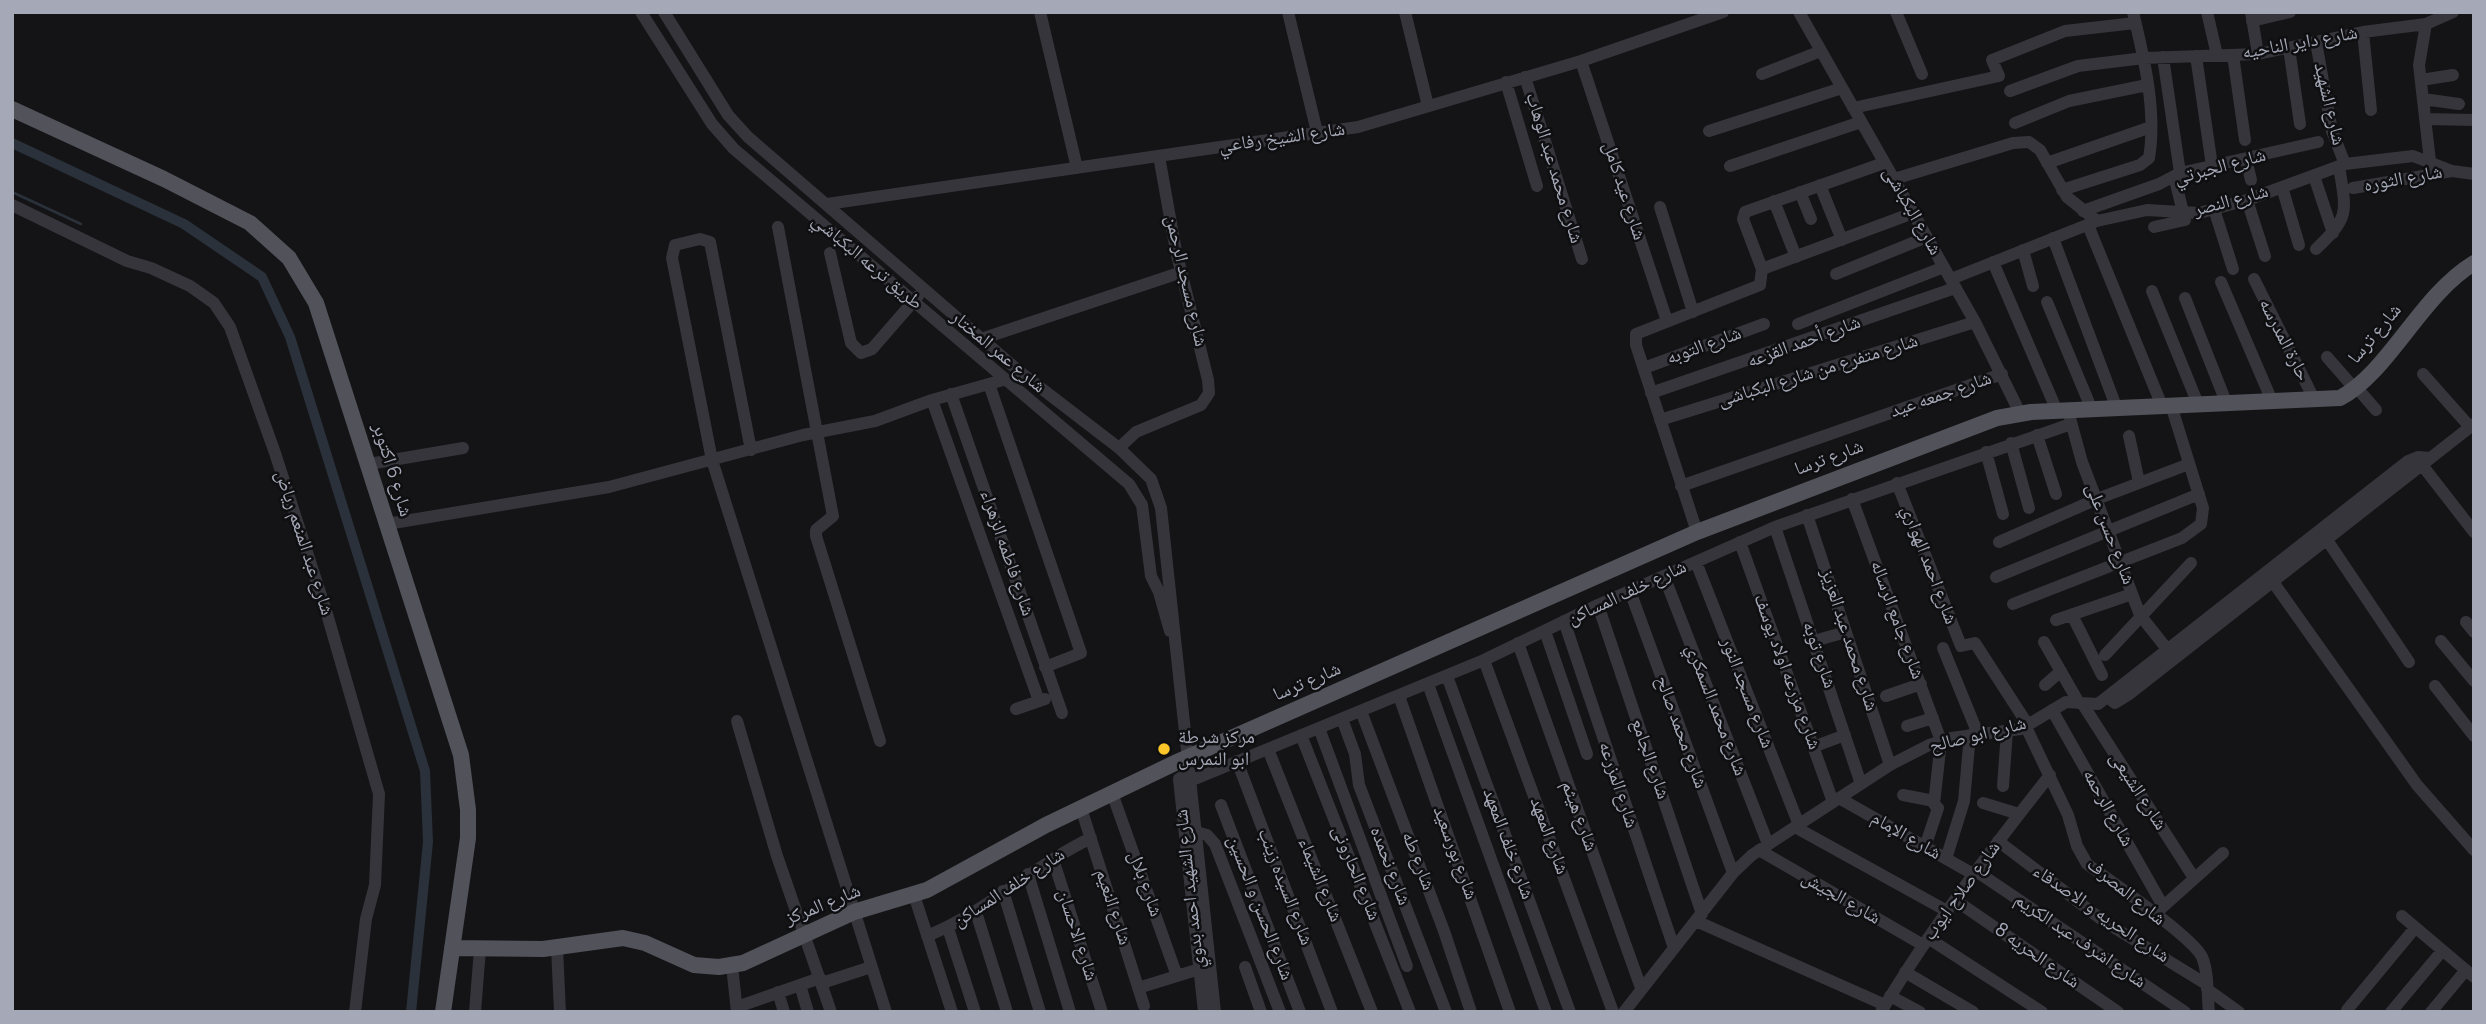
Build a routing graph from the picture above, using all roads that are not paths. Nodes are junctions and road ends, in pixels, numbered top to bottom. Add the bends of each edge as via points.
1 (641, 12) edge
2 (664, 12) edge
3 (1040, 12) edge
4 (1288, 12) edge
5 (1405, 12) edge
6 (1723, 12) edge
7 (1799, 12) edge
8 (1896, 12) edge
9 (2207, 12) edge
10 (2290, 12) edge
11 (2453, 12) edge
12 (2252, 17) edge
13 (2134, 18) edge
14 (2426, 24) junction
15 (2362, 32) junction
16 (2316, 42) junction
17 (2288, 48) junction
18 (1821, 51) junction
19 (2258, 54) junction
20 (2217, 55) junction
21 (2233, 55) junction
22 (2196, 56) junction
23 (2163, 57) junction
24 (2144, 58) junction
25 (1581, 61) junction
26 (1762, 74) dead end
27 (1922, 74) dead end
28 (2453, 75) dead end
29 (1525, 77) junction
30 (2421, 80) junction
31 (1506, 82) junction
32 (2147, 85) junction
33 (1842, 88) junction
34 (2010, 90) dead end
35 (2423, 99) junction
36 (2459, 104) dead end
37 (1428, 106) junction
38 (1853, 108) junction
39 (12, 109) edge
40 (2371, 110) dead end
41 (2425, 119) junction
42 (2474, 120) edge
43 (1861, 122) junction
44 (2015, 122) dead end
45 (2300, 124) dead end
46 (2151, 127) junction
47 (1709, 131) dead end
48 (1317, 132) junction
49 (2245, 140) dead end
50 (2318, 142) dead end
51 (1158, 156) junction
52 (2246, 159) junction
53 (2430, 161) junction
54 (1884, 163) junction
55 (2047, 163) junction
56 (2342, 165) junction
57 (1730, 166) dead end
58 (2212, 166) junction
59 (1077, 168) junction
60 (2452, 171) junction
61 (776, 173) junction
62 (2474, 174) edge
63 (2177, 175) junction
64 (2314, 176) junction
65 (1894, 179) junction
66 (2250, 180) dead end
67 (1820, 185) junction
68 (1537, 186) dead end
69 (2282, 187) junction
70 (2353, 188) dead end
71 (2062, 190) junction
72 (1800, 192) junction
73 (2247, 200) junction
74 (1774, 201) junction
75 (827, 204) junction
76 (12, 205) edge
77 (1660, 207) dead end
78 (2214, 209) junction
79 (2083, 211) junction
80 (2184, 213) junction
81 (1913, 214) junction
82 (1811, 219) dead end
83 (2093, 223) junction
84 (778, 227) dead end
85 (2154, 228) dead end
86 (2333, 233) junction
87 (1927, 237) junction
88 (2053, 238) junction
89 (1842, 240) junction
90 (2298, 245) dead end
91 (2316, 249) dead end
92 (2023, 250) junction
93 (830, 253) dead end
94 (2265, 256) dead end
95 (1796, 257) junction
96 (1582, 258) dead end
97 (1993, 262) junction
98 (2474, 263) edge
99 (1944, 267) junction
100 (2233, 269) dead end
101 (1762, 270) junction
102 (1182, 272) junction
103 (1836, 274) dead end
104 (2254, 279) dead end
105 (2221, 282) dead end
106 (1953, 283) junction
107 (2033, 286) dead end
108 (2152, 291) dead end
109 (920, 294) junction
110 (2185, 298) dead end
111 (2048, 302) dead end
112 (1693, 312) junction
113 (1667, 321) junction
114 (1975, 322) junction
115 (951, 323) junction
116 (1764, 324) dead end
117 (1798, 324) dead end
118 (981, 339) junction
119 (2327, 357) dead end
120 (1644, 368) junction
121 (2002, 374) junction
122 (2423, 374) dead end
123 (1012, 379) junction
124 (989, 384) junction
125 (2356, 388) junction
126 (1651, 393) junction
127 (951, 394) junction
128 (932, 400) junction
129 (2272, 401) junction
130 (2315, 401) junction
131 (2226, 402) junction
132 (2198, 404) junction
133 (2166, 406) junction
134 (2118, 409) junction
135 (2092, 410) junction
136 (2376, 410) dead end
137 (2020, 413) junction
138 (2065, 415) junction
139 (1660, 420) junction
140 (2472, 426) edge
141 (816, 432) junction
142 (2037, 435) junction
143 (2129, 436) dead end
144 (2011, 443) junction
145 (463, 448) dead end
146 (1119, 448) junction
147 (751, 450) junction
148 (1986, 452) junction
149 (712, 460) junction
150 (2427, 461) junction
151 (369, 464) junction
152 (2189, 464) junction
153 (2139, 482) junction
154 (1897, 483) junction
155 (1681, 486) junction
156 (2056, 494) dead end
157 (2199, 494) junction
158 (1852, 499) junction
159 (2097, 499) junction
160 (2029, 508) dead end
161 (2356, 510) junction
162 (2003, 514) dead end
163 (1807, 515) junction
164 (387, 524) junction
165 (1774, 527) junction
166 (2109, 530) junction
167 (1697, 532) junction
168 (2474, 532) edge
169 (2327, 540) junction
170 (1740, 542) junction
171 (1999, 542) dead end
172 (1696, 562) junction
173 (2121, 563) junction
174 (2191, 563) dead end
175 (1664, 576) junction
176 (1996, 577) dead end
177 (2273, 582) junction
178 (1630, 591) junction
179 (2132, 594) junction
180 (2013, 604) dead end
181 (1598, 605) junction
182 (2225, 612) junction
183 (2072, 615) junction
184 (2140, 615) junction
185 (2056, 620) dead end
186 (1564, 621) junction
187 (1545, 631) junction
188 (1846, 632) junction
189 (1175, 639) junction
190 (1814, 641) junction
191 (2441, 641) dead end
192 (2044, 642) dead end
193 (1518, 643) junction
194 (1961, 646) joint
195 (1943, 648) dead end
196 (2167, 649) junction
197 (2067, 654) dead end
198 (2105, 654) dead end
199 (1484, 660) junction
200 (2409, 662) dead end
201 (2058, 666) junction
202 (1045, 667) junction
203 (2102, 675) dead end
204 (1447, 676) junction
205 (2474, 681) edge
206 (1428, 684) junction
207 (1921, 684) junction
208 (2045, 685) dead end
209 (2435, 686) dead end
210 (1056, 696) junction
211 (1399, 696) junction
212 (1886, 696) dead end
213 (2108, 697) junction
214 (1039, 701) junction
215 (2081, 703) junction
216 (1016, 709) dead end
217 (2052, 710) junction
218 (1362, 711) junction
219 (1062, 713) dead end
220 (1933, 718) junction
221 (1342, 719) junction
222 (737, 721) dead end
223 (1907, 726) dead end
224 (2027, 726) junction
225 (1319, 728) junction
226 (2007, 731) junction
227 (1301, 735) junction
228 (1845, 735) junction
229 (1974, 735) junction
230 (2474, 736) edge
231 (880, 741) dead end
232 (1941, 741) junction
233 (1813, 747) junction
234 (1268, 749) junction
235 (1587, 754) dead end
236 (1237, 761) junction
237 (1891, 765) junction
238 (1189, 770) junction
239 (2049, 775) junction
240 (1861, 784) junction
241 (2003, 786) dead end
242 (1112, 793) junction
243 (1903, 795) dead end
244 (1836, 800) junction
245 (1934, 801) junction
246 (1983, 803) dead end
247 (1221, 805) dead end
248 (1081, 808) junction
249 (2019, 814) junction
250 (1797, 826) junction
251 (1196, 832) junction
252 (1091, 838) junction
253 (1998, 841) junction
254 (1763, 847) junction
255 (1925, 847) junction
256 (2474, 850) edge
257 (2223, 853) dead end
258 (1053, 859) junction
259 (1946, 859) junction
260 (1733, 873) junction
261 (1974, 873) junction
262 (1028, 874) junction
263 (2194, 878) junction
264 (1003, 891) junction
265 (914, 895) junction
266 (1951, 905) junction
267 (2159, 910) junction
268 (854, 912) junction
269 (976, 912) junction
270 (2402, 916) dead end
271 (1699, 918) junction
272 (948, 928) junction
273 (2415, 928) junction
274 (805, 934) junction
275 (927, 936) junction
276 (1926, 942) junction
277 (452, 948) junction
278 (557, 948) junction
279 (1674, 948) junction
280 (480, 949) junction
281 (2442, 951) junction
282 (732, 966) junction
283 (1406, 966) dead end
284 (871, 967) junction
285 (1204, 967) junction
286 (1245, 967) dead end
287 (1905, 972) junction
288 (2470, 974) edge
289 (1177, 976) junction
290 (821, 981) junction
291 (800, 985) junction
292 (2206, 986) junction
293 (1138, 988) junction
294 (1641, 988) junction
295 (778, 992) junction
296 (1886, 1004) edge
297 (758, 1006) edge
298 (1144, 1006) dead end
299 (736, 1010) edge
300 (2347, 1010) edge
301 (355, 1012) edge
302 (443, 1012) edge
303 (475, 1012) edge
304 (560, 1012) edge
305 (784, 1012) edge
306 (808, 1012) edge
307 (831, 1012) edge
308 (886, 1012) edge
309 (952, 1012) edge
310 (975, 1012) edge
311 (1007, 1012) edge
312 (1040, 1012) edge
313 (1070, 1012) edge
314 (1102, 1012) edge
315 (1204, 1012) edge
316 (1215, 1012) edge
317 (1261, 1012) edge
318 (1280, 1012) edge
319 (1300, 1012) edge
320 (1332, 1012) edge
321 (1373, 1012) edge
322 (1410, 1012) edge
323 (1446, 1012) edge
324 (1471, 1012) edge
325 (1510, 1012) edge
326 (1546, 1012) edge
327 (1570, 1012) edge
328 (1613, 1012) edge
329 (1624, 1012) edge
330 (1920, 1012) edge
331 (1973, 1012) edge
332 (2042, 1012) edge
333 (2118, 1012) edge
334 (2185, 1012) edge
335 (2209, 1012) edge
336 (2239, 1012) edge
337 (2391, 1012) edge
338 (2431, 1012) edge

1 - 61 street, طريق ترعه البكباشي via 720,135
2 - 61 street, شارع عمر المختار via 728,115
3 - 59 street
4 - 48 street
5 - 37 street
6 - 25 street, شارع الشيخ رفاعي
7 - 18 street, شارع البكباشى
8 - 27 street
9 - 20 street
10 - 12 street
11 - 14 street, شارع داير الناحيه
12 - 19 street
13 - 24 street
13 - 38 street via 2054,34 1992,60 1999,76
14 - 15 street, شارع داير الناحيه
14 - 30 street via 2420,50
15 - 16 street, شارع داير الناحيه
15 - 40 street
16 - 17 street, شارع داير الناحيه
16 - 56 street, شارع الشهيد
17 - 19 street, شارع داير الناحيه
17 - 45 street
18 - 26 street
18 - 33 street, شارع البكباشى
19 - 21 street, شارع داير الناحيه
20 - 21 street, شارع داير الناحيه
20 - 22 street, شارع داير الناحيه
21 - 49 street
22 - 23 street, شارع داير الناحيه
22 - 58 street
23 - 24 street, شارع داير الناحيه
23 - 63 street
24 - 32 street
24 - 34 street, شارع داير الناحيه via 2067,68
25 - 29 street, شارع الشيخ رفاعي
25 - 113 street, شارع عيد كامل
28 - 30 street
29 - 31 street, شارع الشيخ رفاعي
29 - 96 street, شارع محمد عبد الوهاب
30 - 35 street
31 - 37 street, شارع الشيخ رفاعي
31 - 68 street
32 - 44 street via 2069,101
32 - 46 street
33 - 38 street, شارع البكباشى
33 - 47 street
35 - 36 street
35 - 41 street
37 - 48 street, شارع الشيخ رفاعي via 1358,127
38 - 43 street, شارع البكباشى
39 - 151 main road, شارع 6 اكتوبر via 228,210 271,239 297,269 316,303
41 - 42 street
41 - 53 street
43 - 54 street, شارع البكباشى
43 - 57 street
46 - 55 street
46 - 71 street via 2146,163
48 - 51 street, شارع الشيخ رفاعي
50 - 52 street, شارع الجبرتي
51 - 59 street, شارع الشيخ رفاعي
51 - 102 street, شارع مسجد الرحمن
52 - 58 street, شارع الجبرتي
52 - 66 street
53 - 56 street, شارع النصر via 2413,156
53 - 60 street, شارع النصر
54 - 65 street, شارع البكباشى
54 - 67 street
55 - 65 street via 2035,145 2022,141
55 - 71 street
56 - 64 street, شارع النصر
56 - 86 street, شارع الشهيد via 2345,210
58 - 63 street, شارع الجبرتي
59 - 75 street, شارع الشيخ رفاعي
60 - 62 street, شارع النصر
60 - 70 street, شارع الثوره
61 - 75 street, شارع عمر المختار
61 - 109 street, طريق ترعه البكباشي
63 - 79 street, شارع الجبرتي
63 - 80 street
64 - 69 street, شارع النصر
64 - 86 street
65 - 81 street, شارع البكباشى
67 - 72 street
67 - 89 street
69 - 73 street, شارع النصر
69 - 90 street
71 - 79 street
72 - 74 street
72 - 82 street
73 - 78 street, شارع النصر
73 - 94 street
74 - 95 street
74 - 101 street via 1743,215
75 - 109 street, شارع عمر المختار
76 - 301 street, شارع عبد المنعم رياض via 190,286 214,303 230,327 327,614 379,794 375,885 366,919
77 - 112 street
78 - 80 street, شارع النصر
78 - 100 street
79 - 83 street
80 - 83 street, شارع النصر via 2147,210
80 - 85 street via 2183,221
81 - 87 street, شارع البكباشى
81 - 89 street
83 - 88 street, شارع النصر
83 - 133 street
84 - 141 street
86 - 91 street, شارع الشهيد
87 - 99 street, شارع البكباشى
87 - 103 street
88 - 92 street, شارع النصر
88 - 134 street
89 - 95 street
92 - 97 street, شارع النصر
92 - 107 street
93 - 109 street via 851,343 861,353 872,349
95 - 101 street
97 - 106 street, شارع النصر
97 - 138 street, شارع حسن على
98 - 125 main road, شارع ترسا via 2440,290
99 - 106 street, شارع البكباشى
99 - 117 street
101 - 112 street via 1760,285 1754,290
102 - 118 street
102 - 146 street, شارع مسجد الرحمن via 1209,386 1201,405 1136,432
104 - 130 street, حارة المدرسه
105 - 129 street
106 - 114 street, شارع البكباشى
106 - 126 street, شارع أحمد القزعه
108 - 132 street
109 - 115 street, شارع عمر المختار
110 - 131 street
111 - 135 street
112 - 113 street
113 - 120 street via 1636,334
114 - 121 street, شارع البكباشى
114 - 139 street, شارع متفرع من شارع البكباشى
115 - 118 street, شارع عمر المختار
115 - 123 street
116 - 120 street, شارع التوبه
118 - 123 street, شارع عمر المختار
119 - 125 street
120 - 126 street
121 - 137 street, شارع البكباشى
121 - 155 street, شارع جمعه عيد
122 - 140 street
123 - 124 street
123 - 146 street, شارع عمر المختار
123 - 189 street via 1137,494 1152,580
124 - 127 street
124 - 202 street via 1081,653
125 - 130 main road, شارع ترسا via 2340,398
125 - 136 street
126 - 139 street
127 - 128 street
127 - 202 street, شارع فاطمه الزهراء
128 - 141 street via 874,421
128 - 214 street
129 - 130 main road, شارع ترسا
129 - 131 main road, شارع ترسا
131 - 132 main road, شارع ترسا
132 - 133 main road, شارع ترسا
133 - 134 main road, شارع ترسا
133 - 152 street
134 - 135 main road, شارع ترسا
135 - 138 main road, شارع ترسا
137 - 138 main road, شارع ترسا
137 - 167 main road, شارع ترسا
138 - 142 street, شارع خلف المساكن
138 - 159 street, شارع حسن على
139 - 155 street
140 - 150 street
141 - 147 street
141 - 231 street via 832,511 816,536
142 - 144 street, شارع خلف المساكن
142 - 156 street
143 - 153 street
144 - 148 street, شارع خلف المساكن
144 - 160 street
145 - 151 street
146 - 189 street, شارع عمر المختار via 1144,471 1159,497
147 - 149 street
147 - 149 street via 710,243 700,239 675,245 671,258
148 - 154 street, شارع خلف المساكن
148 - 162 street
149 - 164 street via 609,487
149 - 268 street
150 - 161 street, شارع ابو صالح via 2412,458
150 - 168 street
151 - 164 main road, شارع 6 اكتوبر
152 - 153 street
152 - 157 street
153 - 159 street
154 - 158 street, شارع خلف المساكن
154 - 194 street, شارع احمد الهواري
155 - 167 street
157 - 166 street
157 - 173 street via 2204,513 2198,528
158 - 163 street, شارع خلف المساكن
158 - 207 street, شارع جامع الرساله
159 - 166 street, شارع حسن على
159 - 171 street
161 - 169 street
161 - 182 street, شارع ابو صالح
163 - 165 street, شارع خلف المساكن
163 - 188 street, شارع محمد عبد العزيز
164 - 277 main road, شارع 6 اكتوبر via 455,731 466,780 468,838
165 - 170 street, شارع خلف المساكن
165 - 190 street, شارع توبه
166 - 173 street, شارع حسن على
166 - 176 street
167 - 238 main road, شارع ترسا
169 - 177 street
169 - 200 street
170 - 172 street, شارع خلف المساكن
170 - 233 street, شارع مزرعه اولاد يوسف
172 - 175 street, شارع خلف المساكن
172 - 250 street, شارع مسجد النور
173 - 179 street, شارع حسن على
173 - 180 street
174 - 184 street
175 - 178 street, شارع خلف المساكن
175 - 254 street, شارع محمد السمكري
177 - 182 street
177 - 256 street via 2417,785
178 - 181 street, شارع خلف المساكن
178 - 260 street, شارع محمد صالح
179 - 183 street
179 - 184 street, شارع حسن على
181 - 186 street, شارع خلف المساكن
181 - 271 street, شارع الجامع
182 - 196 street, شارع ابو صالح
182 - 213 street via 2117,703
183 - 185 street
183 - 203 street
184 - 196 street, شارع حسن على
184 - 198 street
186 - 187 street, شارع خلف المساكن
186 - 279 street, شارع المزرعه
187 - 193 street, شارع خلف المساكن
187 - 235 street
188 - 190 street
188 - 237 street, شارع محمد عبد العزيز
189 - 238 street, شارع عمر المختار
190 - 228 street, شارع توبه
191 - 205 street
192 - 201 street, شارع الشيعى
193 - 199 street, شارع خلف المساكن
193 - 294 street, شارع هيثم
194 - 224 street, شارع المصرف via 1975,643
195 - 229 street
196 - 213 street, شارع ابو صالح
197 - 201 street
199 - 204 street, شارع خلف المساكن
199 - 328 street, شارع المعهد
201 - 208 street
201 - 215 street, شارع الشيعى
202 - 210 street, شارع فاطمه الزهراء
204 - 206 street, شارع خلف المساكن
204 - 327 street, شارع خلف المعهد
206 - 211 street, شارع خلف المساكن
206 - 326 street
207 - 212 street
207 - 220 street, شارع جامع الرساله
209 - 230 street
210 - 214 street
210 - 219 street, شارع فاطمه الزهراء
211 - 218 street, شارع خلف المساكن
211 - 325 street, شارع بورسعيد
213 - 215 street, شارع ابو صالح via 2095,705
214 - 216 street
215 - 217 street, شارع ابو صالح via 2066,702
215 - 263 street, شارع الشيعى
217 - 224 street, شارع ابو صالح
217 - 267 street, شارع الرحمه
218 - 221 street, شارع خلف المساكن
218 - 324 street, شارع طه
220 - 223 street
220 - 232 street, شارع جامع الرساله
221 - 225 street, شارع خلف المساكن
221 - 323 street, شارع نحمده via 1355,754 1359,785
222 - 274 street
224 - 226 street, شارع ابو صالح
224 - 239 street, شارع المصرف
225 - 227 street, شارع خلف المساكن
225 - 283 street
226 - 229 street, شارع ابو صالح
226 - 241 street
227 - 234 street, شارع خلف المساكن
227 - 322 street, شارع الحارونى
228 - 233 street
228 - 240 street, شارع توبه
229 - 232 street, شارع ابو صالح
229 - 259 street via 1964,802
232 - 237 street, شارع ابو صالح
232 - 245 street
233 - 244 street, شارع مزرعه اولاد يوسف
234 - 236 street, شارع خلف المساكن
234 - 321 street, شارع الشيماء
236 - 238 street, شارع خلف المساكن
236 - 320 street, شارع السيده زينب
237 - 240 street, شارع ابو صالح
238 - 242 main road, شارع المركز
238 - 251 street, شارع الشهيد احمد بدوي
238 - 285 street, شارع الشهيد احمد بدوي via 1178,779
239 - 249 street, شارع صلاح ايوب
239 - 267 street, شارع المصرف via 2087,864
240 - 244 street, شارع ابو صالح
242 - 248 main road, شارع المركز
242 - 289 street, شارع بلال
243 - 245 street
244 - 250 street, شارع ابو صالح
244 - 255 street, شارع الإمام
245 - 255 street via 1938,808
246 - 249 street
247 - 319 street, شارع الحسن و الحسين
248 - 252 street, شارع النعيم
248 - 265 main road, شارع المركز
249 - 253 street, شارع صلاح ايوب
250 - 254 street, شارع ابو صالح
250 - 266 street, شارع الحريه 8
251 - 285 street, شارع الشهيد احمد بدوي
251 - 318 street via 1215,844
252 - 258 street, شارع خلف المساكن
252 - 293 street, شارع النعيم
253 - 261 street, شارع صلاح ايوب
253 - 292 street, شارع الحريه و الاصدقاء via 2105,922
254 - 260 street, شارع ابو صالح
254 - 276 street, شارع الجيش
255 - 259 street, شارع الإمام
257 - 263 street
258 - 262 street, شارع خلف المساكن
258 - 314 street, شارع الاحسان
259 - 261 street, شارع الإمام
260 - 271 street, شارع ابو صالح
261 - 266 street, شارع صلاح ايوب
261 - 334 street, شارع اشرف عبد الكريم
262 - 264 street, شارع خلف المساكن
262 - 313 street
263 - 267 street
264 - 269 street, شارع خلف المساكن
264 - 312 street
265 - 268 main road, شارع المركز
265 - 275 street
266 - 276 street, شارع صلاح ايوب
266 - 333 street, شارع الحريه 8
267 - 292 street, شارع المصرف via 2199,953
268 - 274 main road, شارع المركز
268 - 284 street
269 - 272 street, شارع خلف المساكن
269 - 311 street
270 - 273 street
271 - 279 street, شارع ابو صالح
271 - 296 street
272 - 275 street, شارع خلف المساكن
272 - 310 street
273 - 281 street
273 - 300 street
274 - 282 main road, شارع المركز
274 - 290 street
275 - 309 street
276 - 287 street, شارع صلاح ايوب
276 - 332 street, شارع الجيش
277 - 280 main road, شارع المركز
277 - 302 main road, شارع 6 اكتوبر
278 - 280 main road, شارع المركز
278 - 282 main road, شارع المركز via 623,938 694,965
278 - 304 street
279 - 294 street, شارع ابو صالح
280 - 303 street
281 - 288 street
281 - 337 street
282 - 299 street
284 - 290 street
284 - 308 street
285 - 289 street
285 - 315 street, شارع الشهيد احمد بدوي
285 - 316 street, شارع الشهيد احمد بدوي
286 - 317 street
287 - 296 street, شارع صلاح ايوب
287 - 331 street
288 - 338 street
289 - 293 street
290 - 291 street
290 - 307 street
291 - 295 street
291 - 306 street
292 - 335 street, شارع المصرف
292 - 336 street, شارع الحريه و الاصدقاء
293 - 298 street, شارع النعيم
294 - 329 street, شارع ابو صالح
295 - 297 street
295 - 305 street
296 - 330 street
297 - 299 street

